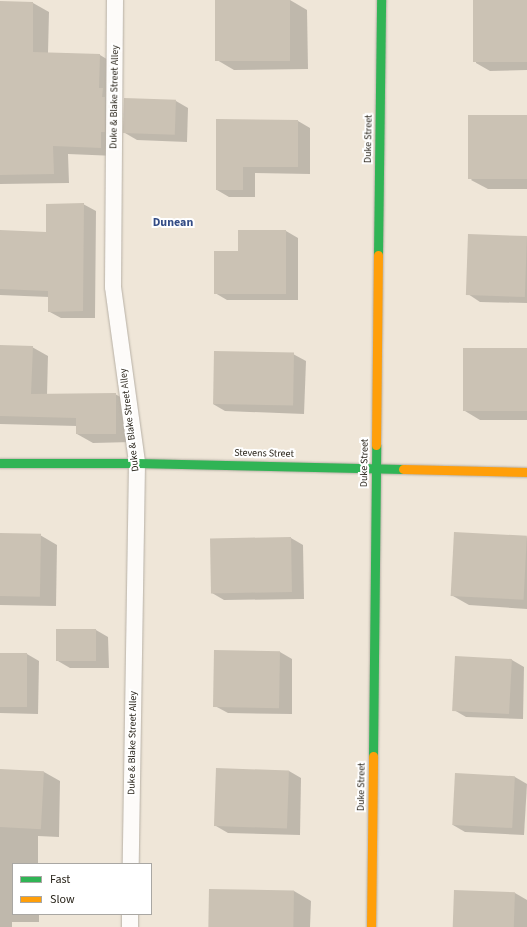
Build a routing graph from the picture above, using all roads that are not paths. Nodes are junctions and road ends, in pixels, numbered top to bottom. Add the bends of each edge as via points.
1 (115, 0) edge
2 (381, 0) edge
3 (0, 463) edge
4 (137, 463) junction
5 (376, 467) junction
6 (527, 472) edge
7 (131, 863) edge
8 (130, 915) edge
9 (130, 927) edge
10 (371, 927) edge

1 - 4 lane, Duke & Blake Street Alley via 113,287
2 - 5 street, Duke Street
3 - 4 street, Stevens Street
4 - 5 street, Stevens Street
4 - 7 lane, Duke & Blake Street Alley
5 - 6 street, Stevens Street
5 - 10 street, Duke Street
8 - 9 lane

